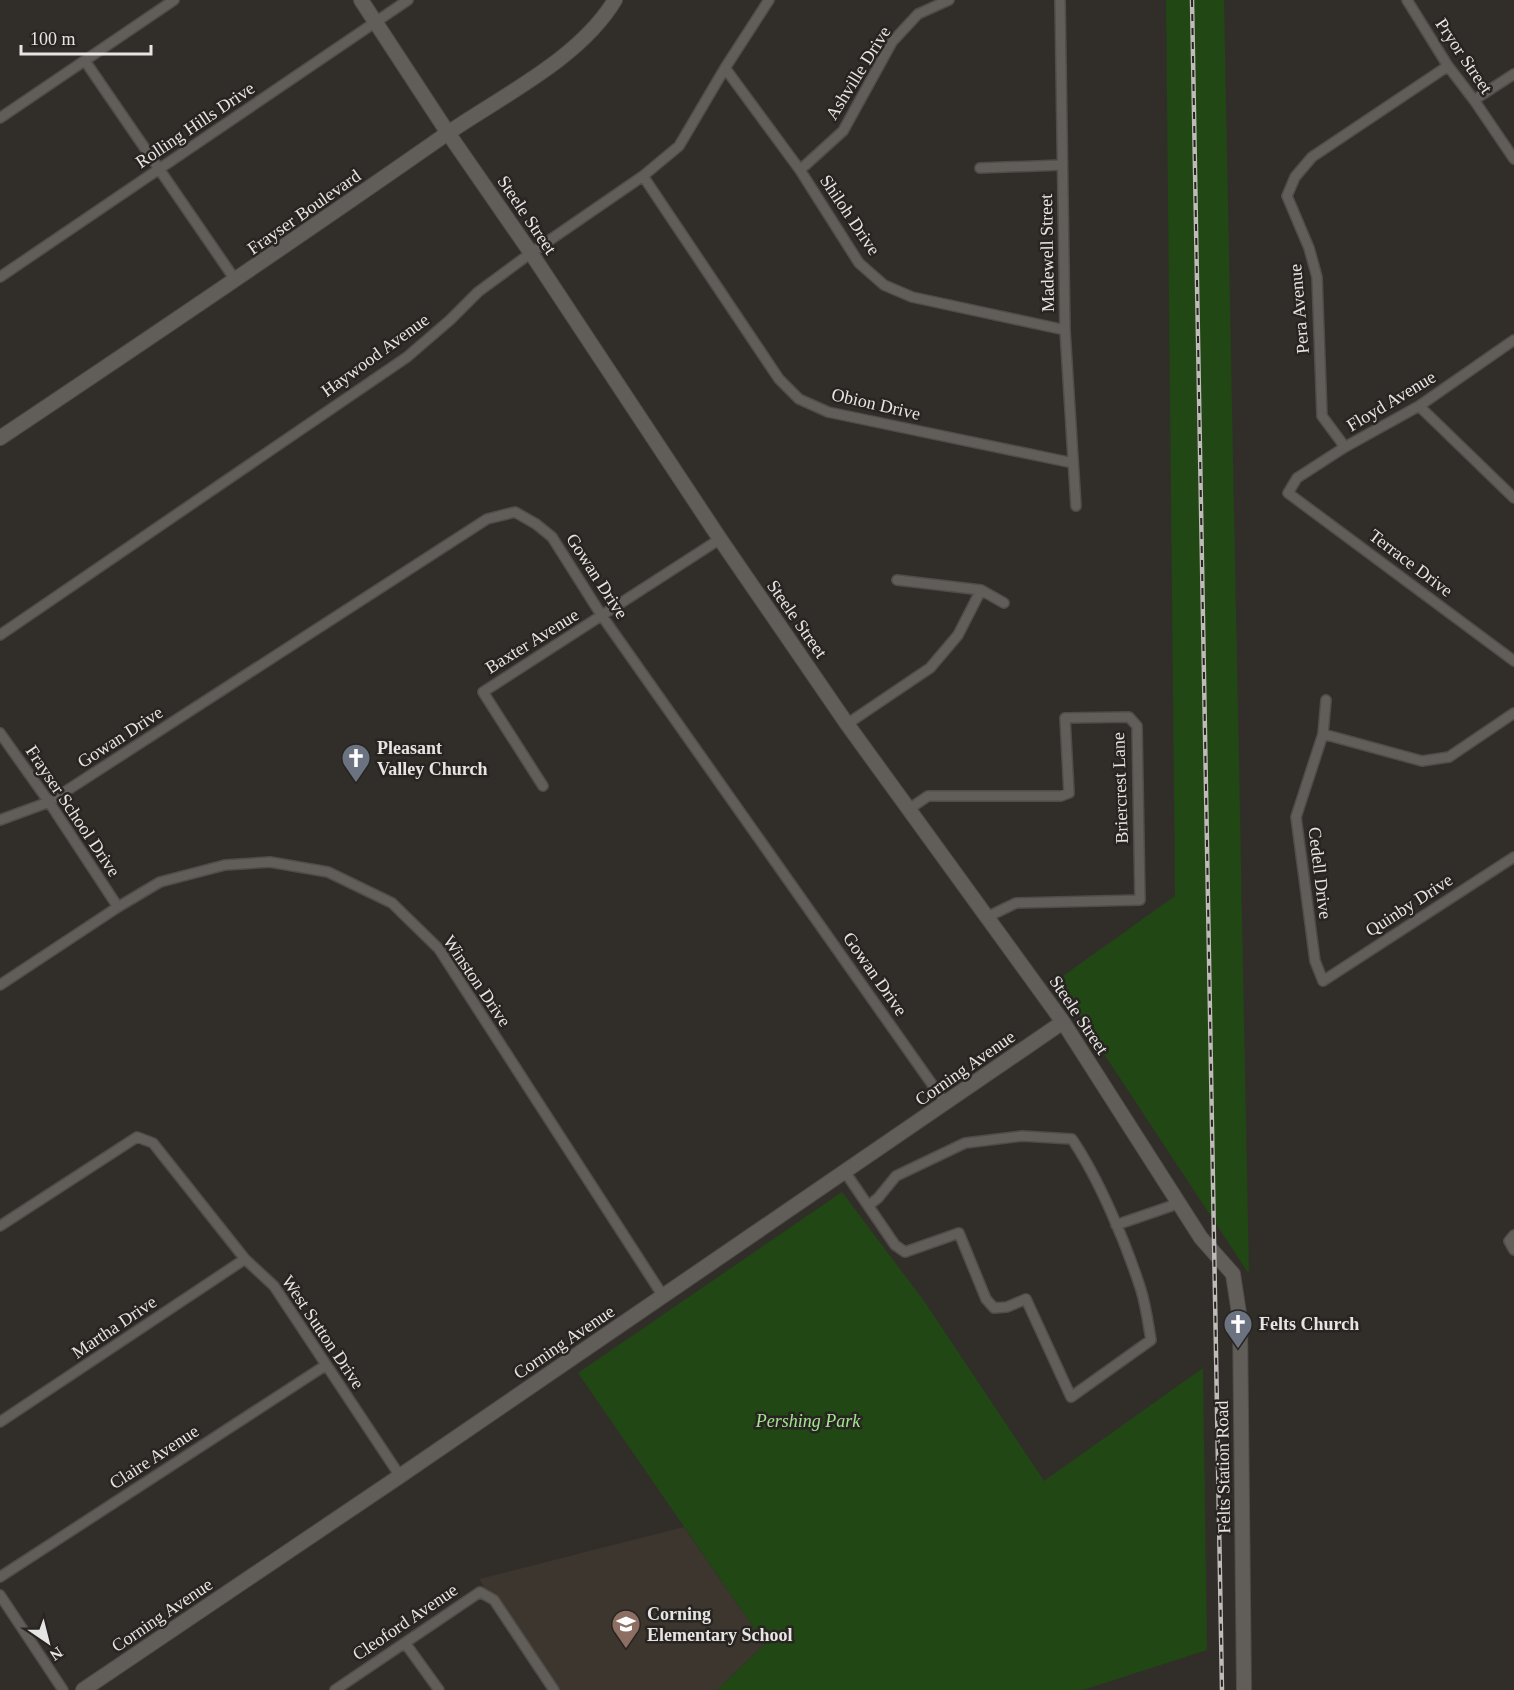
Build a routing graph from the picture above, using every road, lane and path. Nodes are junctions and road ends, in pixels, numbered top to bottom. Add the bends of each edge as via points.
1 (174, 0) edge
2 (361, 0) edge
3 (408, 0) edge
4 (615, 0) edge
5 (769, 0) edge
6 (949, 0) edge
7 (1060, 0) edge
8 (1407, 0) edge
9 (376, 21) junction
10 (85, 61) junction
11 (1448, 66) junction
12 (725, 68) junction
13 (1514, 74) edge
14 (1474, 100) junction
15 (0, 118) edge
16 (448, 133) junction
17 (1514, 159) edge
18 (1062, 165) junction
19 (980, 168) dead end
20 (159, 169) junction
21 (800, 170) junction
22 (643, 176) junction
23 (531, 253) junction
24 (0, 277) edge
25 (236, 281) junction
26 (1065, 330) junction
27 (1514, 340) edge
28 (1419, 406) junction
29 (0, 438) edge
30 (1345, 447) junction
31 (1073, 464) junction
32 (1288, 493) joint
33 (1514, 498) edge
34 (1076, 506) dead end
35 (720, 539) junction
36 (897, 580) dead end
37 (981, 590) junction
38 (1004, 603) dead end
39 (602, 616) junction
40 (0, 635) edge
41 (1514, 661) edge
42 (1326, 700) dead end
43 (1514, 713) edge
44 (847, 724) junction
45 (0, 733) edge
46 (1323, 734) junction
47 (543, 786) dead end
48 (49, 802) junction
49 (909, 809) junction
50 (0, 820) edge
51 (1514, 857) edge
52 (118, 907) junction
53 (987, 917) junction
54 (1323, 981) joint
55 (0, 985) edge
56 (1063, 1022) junction
57 (946, 1104) junction
58 (845, 1172) junction
59 (1180, 1203) junction
60 (869, 1205) junction
61 (1116, 1225) junction
62 (0, 1226) edge
63 (1514, 1235) edge
64 (1514, 1250) edge
65 (1214, 1251) joint
66 (245, 1259) junction
67 (663, 1296) junction
68 (326, 1365) junction
69 (0, 1422) edge
70 (400, 1476) junction
71 (0, 1577) edge
72 (0, 1595) edge
73 (405, 1642) junction
74 (63, 1690) edge
75 (83, 1690) edge
76 (335, 1690) edge
77 (439, 1690) edge
78 (555, 1690) edge
79 (1244, 1690) edge

1 - 10 street
2 - 9 street, Steele Street
3 - 9 street, Rolling Hills Drive
4 - 16 street, Frayser Boulevard via 586,37 564,56
5 - 12 street, Haywood Avenue
6 - 21 street, Ashville Drive via 918,14 892,42 843,131
7 - 18 street, Madewell Street
8 - 11 street, Pryor Street
9 - 16 street, Steele Street
9 - 20 street, Rolling Hills Drive
10 - 15 street
10 - 20 street
11 - 14 street, Pryor Street
11 - 30 street, Pera Avenue via 1312,157 1295,177 1287,196 1310,248 1317,277 1322,416
12 - 21 street, Shiloh Drive
12 - 22 street, Haywood Avenue via 679,146
13 - 14 street
14 - 17 street, Pryor Street
16 - 23 street, Steele Street
16 - 25 street, Frayser Boulevard
18 - 19 street
18 - 26 street, Madewell Street
20 - 24 street, Rolling Hills Drive
20 - 25 street
21 - 26 street, Shiloh Drive via 859,263 884,285 912,297
22 - 23 street, Haywood Avenue
22 - 31 street, Obion Drive via 779,379 799,399 828,412
23 - 35 street, Steele Street
23 - 40 street, Haywood Avenue via 478,292 407,357
25 - 29 street, Frayser Boulevard
26 - 31 street, Madewell Street
27 - 28 street, Floyd Avenue
28 - 30 street, Floyd Avenue
28 - 33 street
30 - 32 street, Floyd Avenue via 1298,478
31 - 34 street, Madewell Street
32 - 41 street, Terrace Drive
35 - 39 street, Baxter Avenue
35 - 44 street, Steele Street
36 - 37 street
37 - 38 street
37 - 44 street via 958,635 930,668
39 - 47 street, Baxter Avenue via 483,692
39 - 48 street, Gowan Drive via 552,537 515,512 487,519
39 - 57 street, Gowan Drive
42 - 46 street, Cedell Drive
43 - 46 street via 1449,757 1422,761
44 - 49 street, Steele Street
45 - 48 street, Frayser School Drive
46 - 54 street, Cedell Drive via 1296,817 1315,961
48 - 50 street, Gowan Drive
48 - 52 street, Frayser School Drive
49 - 53 street, Steele Street
49 - 53 street, Briercrest Lane via 928,796 1061,796 1069,793 1065,718 1129,717 1137,726 1140,900 1016,903
51 - 54 street, Quinby Drive
52 - 55 street, Winston Drive
52 - 67 street, Winston Drive via 160,882 225,865 270,862 328,872 392,903 439,949
53 - 56 street, Steele Street
56 - 57 street, Corning Avenue
56 - 59 street, Steele Street
57 - 58 street, Corning Avenue
58 - 60 street
58 - 67 street, Corning Avenue
59 - 61 street
59 - 65 street, Steele Street via 1201,1238
60 - 61 street via 896,1176 965,1143 1023,1136 1072,1139
60 - 61 street via 895,1245 905,1252 959,1233 986,1299 994,1308 1026,1299 1071,1397 1151,1340 1141,1291
62 - 66 street, West Sutton Drive via 137,1137 153,1143
63 - 64 street via 1509,1241
65 - 79 street, Felts Station Road via 1233,1274 1240,1320
66 - 68 street, West Sutton Drive via 274,1286
66 - 69 street, Martha Drive
67 - 70 street, Corning Avenue
68 - 70 street, West Sutton Drive
68 - 71 street, Claire Avenue
70 - 75 street, Corning Avenue
72 - 74 street
73 - 76 street, Cleoford Avenue
73 - 77 street
73 - 78 street, Cleoford Avenue via 480,1592 494,1600

